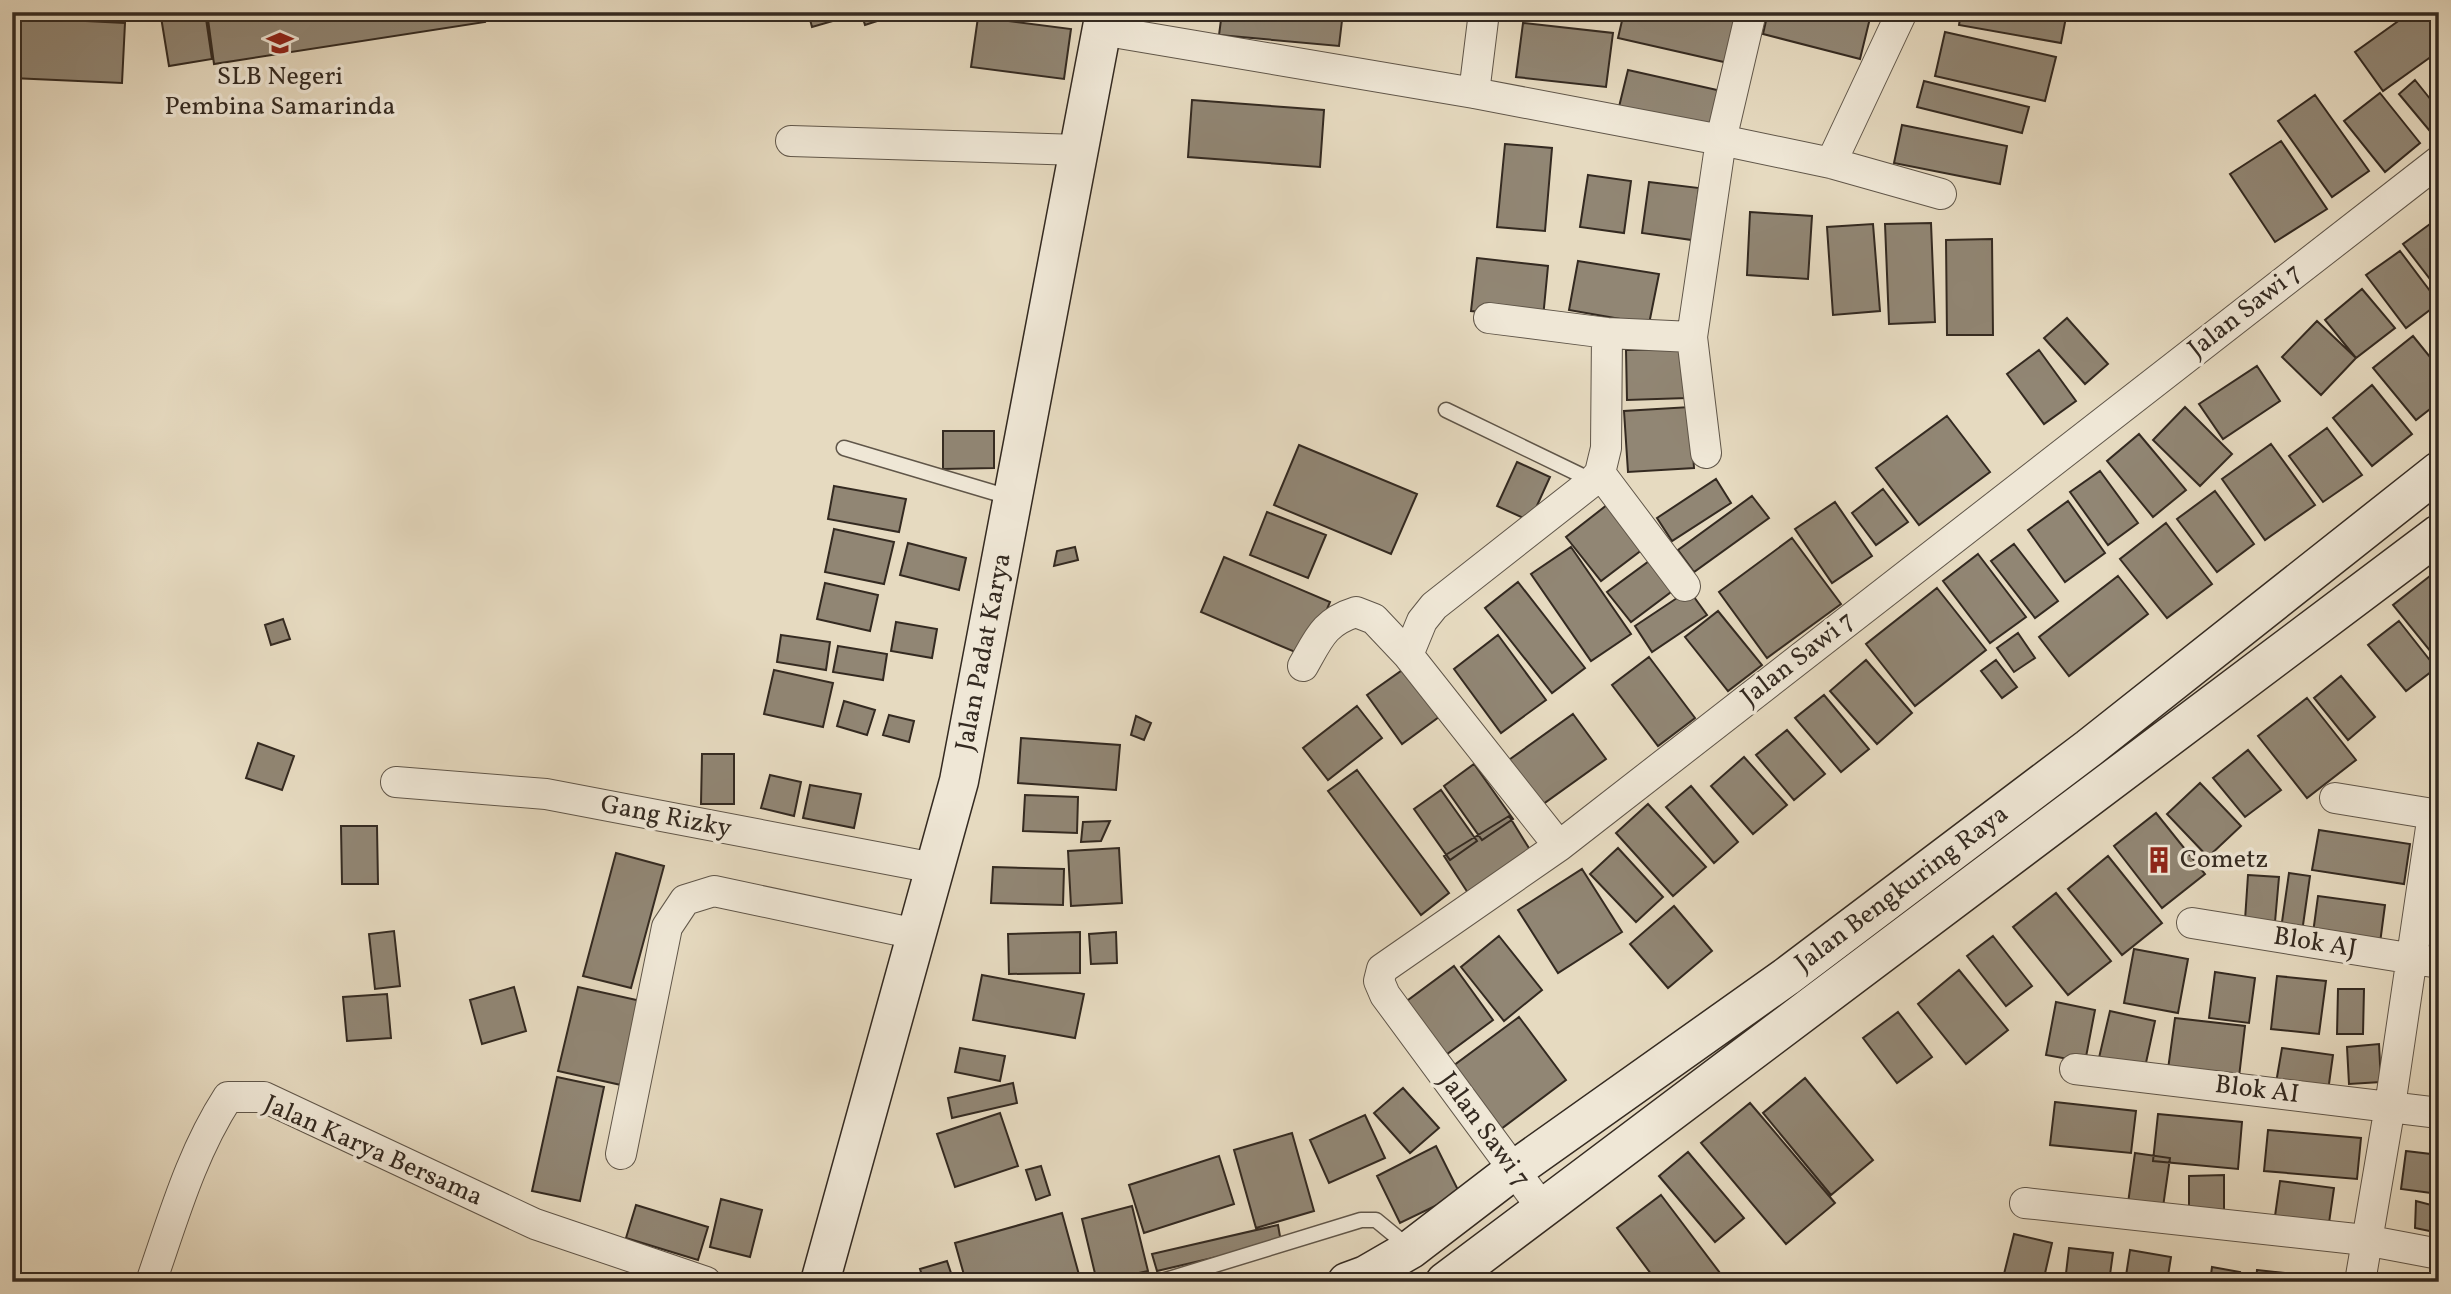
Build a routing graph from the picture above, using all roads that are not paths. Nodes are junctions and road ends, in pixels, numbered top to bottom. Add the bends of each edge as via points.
1 (1484, 12) edge
2 (1751, 12) edge
3 (1902, 12) edge
4 (1103, 21) edge
5 (1474, 93) junction
6 (1721, 139) junction
7 (791, 141) dead end
8 (1079, 150) junction
9 (2439, 161) edge
10 (1831, 163) junction
11 (1941, 194) dead end
12 (1489, 318) dead end
13 (1607, 333) junction
14 (1692, 337) junction
15 (1446, 410) dead end
16 (844, 448) dead end
17 (1706, 453) dead end
18 (2439, 471) edge
19 (1596, 477) junction
20 (1013, 498) junction
21 (2439, 534) edge
22 (1685, 586) dead end
23 (1408, 655) junction
24 (1303, 666) dead end
25 (396, 782) dead end
26 (2335, 798) dead end
27 (2436, 815) edge
28 (1559, 846) junction
29 (934, 868) junction
30 (2192, 923) dead end
31 (916, 934) junction
32 (2425, 961) edge
33 (2075, 1069) dead end
34 (2390, 1106) junction
35 (2439, 1113) edge
36 (621, 1154) dead end
37 (1514, 1170) junction
38 (2025, 1203) dead end
39 (1542, 1208) junction
40 (2365, 1240) junction
41 (1411, 1249) junction
42 (2439, 1254) edge
43 (823, 1280) edge
44 (150, 1282) edge
45 (706, 1282) edge
46 (1159, 1282) edge
47 (1347, 1282) edge
48 (1445, 1282) edge
49 (2360, 1282) edge

1 - 5 street
2 - 6 street
3 - 10 street
4 - 5 street
4 - 8 street, Jalan Padat Karya
5 - 6 street
6 - 10 street
6 - 14 street
7 - 8 street
8 - 20 street, Jalan Padat Karya
9 - 28 street, Jalan Sawi 7
10 - 11 street
12 - 13 street
13 - 14 street
13 - 19 street via 1606,448
14 - 17 street
15 - 19 lane
16 - 20 lane
18 - 37 street, Jalan Bengkuring Raya via 2089,748 1808,961
19 - 22 street
19 - 23 street via 1434,606 1422,621
20 - 29 street, Jalan Padat Karya via 959,781
21 - 39 street, Jalan Bengkuring Raya
23 - 24 street via 1374,619 1356,612 1324,629
23 - 28 street
25 - 29 street, Gang Rizky via 546,794
26 - 27 street
27 - 32 street
28 - 37 street, Jalan Sawi 7 via 1382,969 1379,981
29 - 31 street, Jalan Padat Karya
30 - 32 street, Blok AJ
31 - 36 street via 714,891 685,900 667,927
31 - 43 street, Jalan Padat Karya
32 - 34 street
33 - 34 street, Blok AI
34 - 35 street, Blok AI
34 - 40 street
37 - 39 street, Jalan Sawi 7
37 - 41 street, Jalan Bengkuring Raya
38 - 40 street
39 - 48 street, Jalan Bengkuring Raya
40 - 42 street
40 - 49 street
41 - 46 lane via 1377,1220 1361,1220
41 - 47 street, Jalan Bengkuring Raya
44 - 45 street, Jalan Karya Bersama via 209,1125 228,1097 264,1097 535,1224

